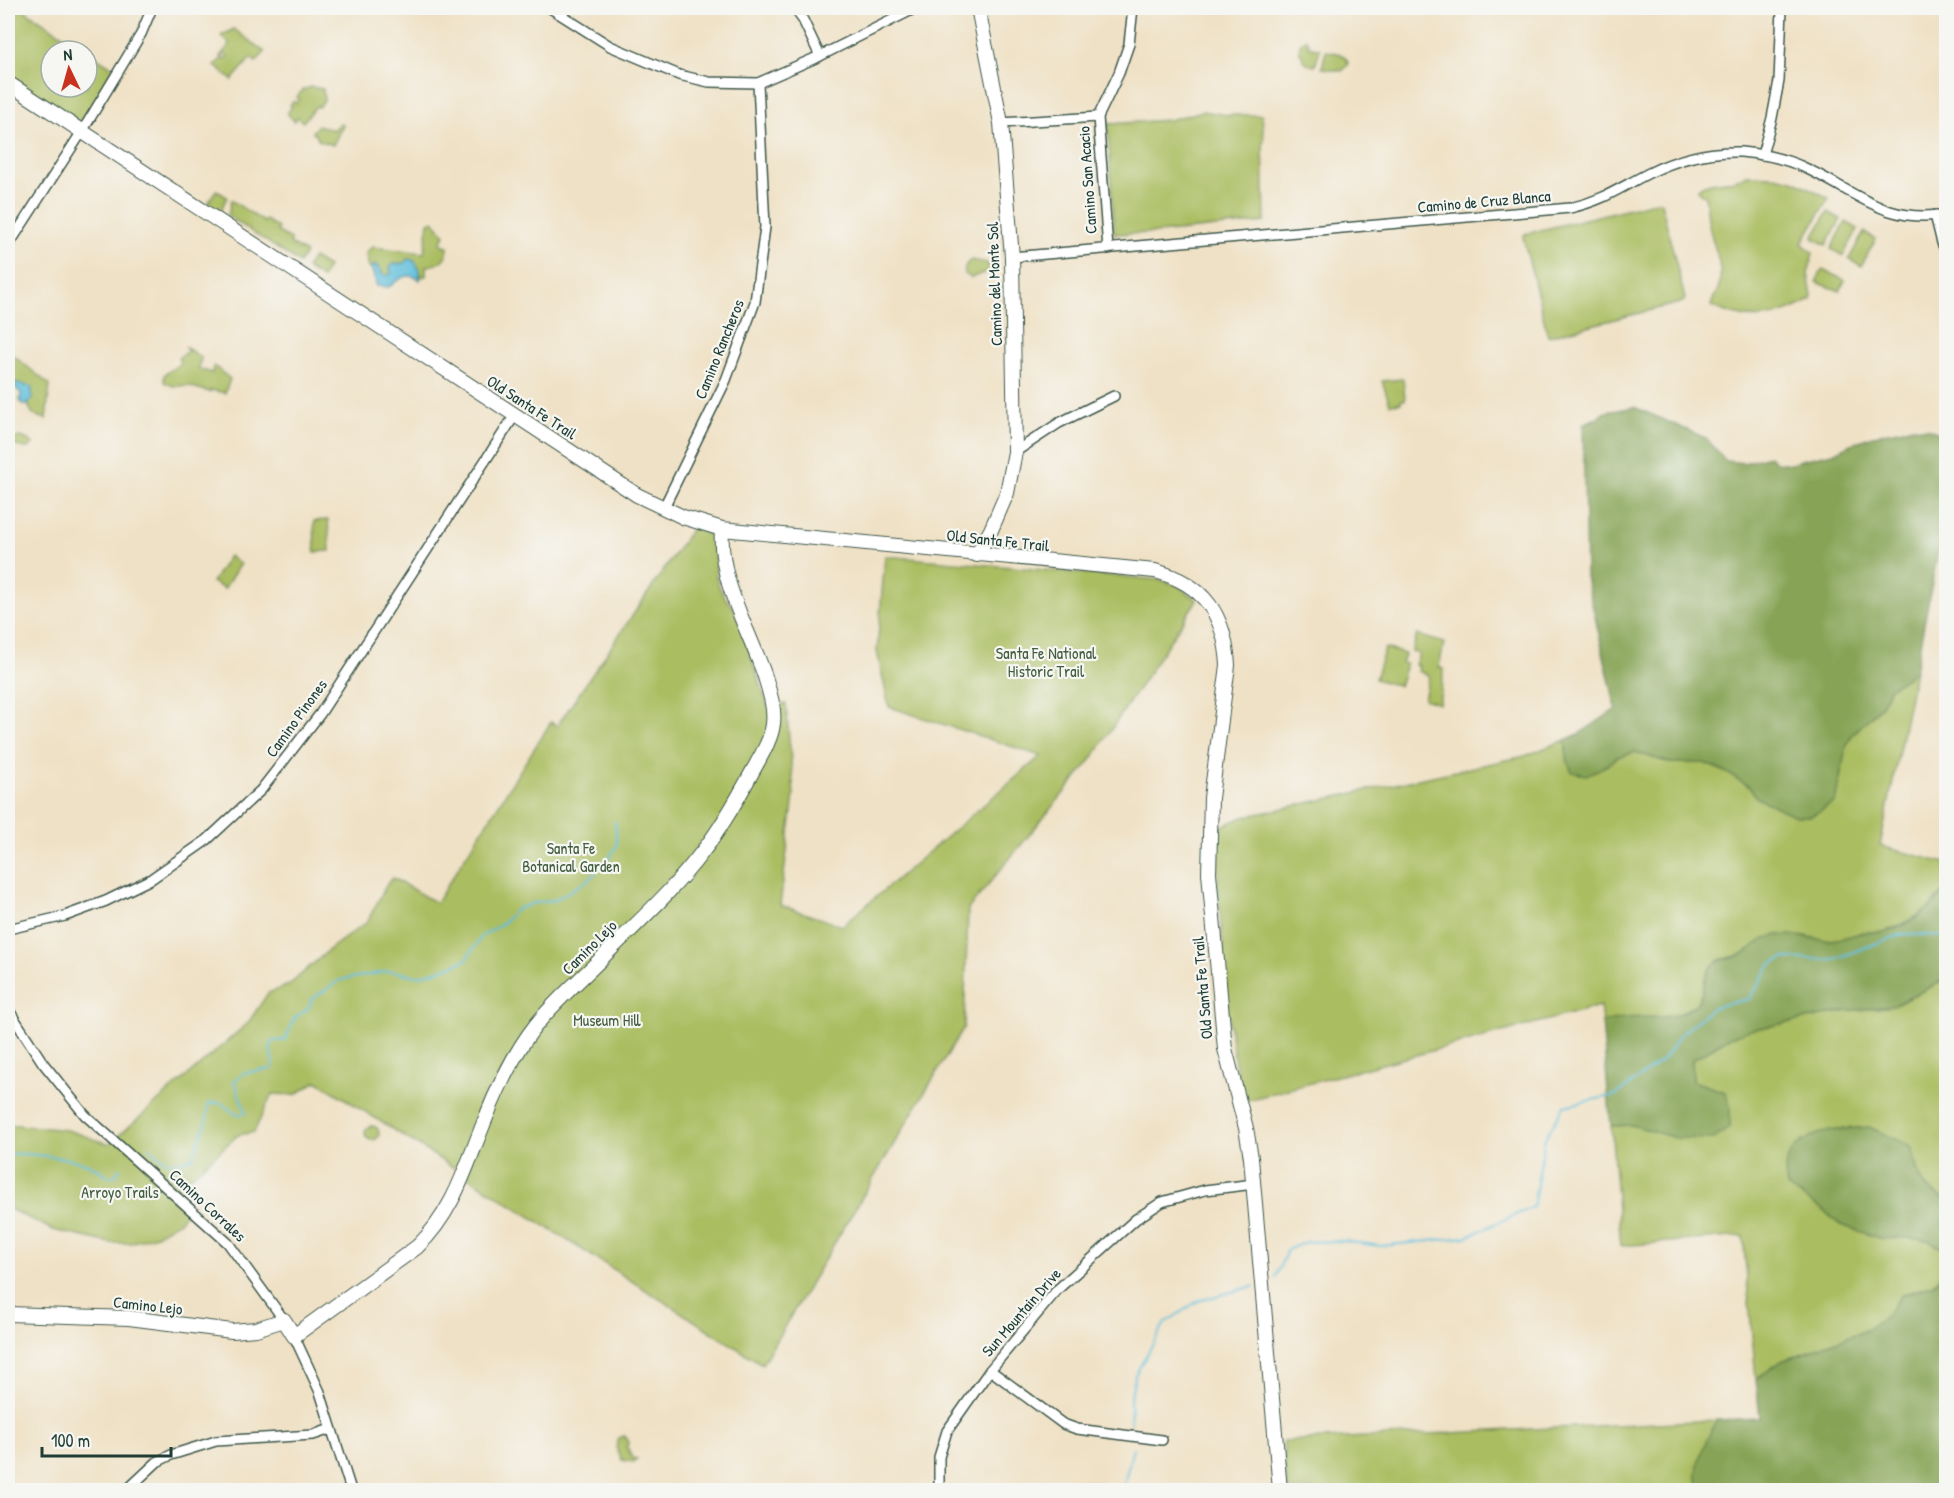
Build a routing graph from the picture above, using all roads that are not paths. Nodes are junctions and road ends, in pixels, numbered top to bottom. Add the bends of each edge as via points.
1 (152, 8) edge
2 (550, 8) edge
3 (794, 8) edge
4 (916, 8) edge
5 (978, 8) edge
6 (1133, 8) edge
7 (1782, 9) dead end
8 (820, 56) junction
9 (8, 83) edge
10 (758, 83) junction
11 (1098, 117) junction
12 (1001, 123) junction
13 (83, 130) junction
14 (1762, 155) junction
15 (1941, 215) edge
16 (8, 246) edge
17 (1107, 249) junction
18 (1947, 251) edge
19 (1012, 257) junction
20 (1113, 396) dead end
21 (515, 415) junction
22 (1015, 452) junction
23 (663, 509) junction
24 (722, 529) junction
25 (977, 555) junction
26 (8, 929) edge
27 (8, 1009) edge
28 (1254, 1184) junction
29 (8, 1314) edge
30 (284, 1320) junction
31 (294, 1336) junction
32 (990, 1370) junction
33 (332, 1429) junction
34 (1162, 1440) dead end
35 (127, 1491) edge
36 (351, 1491) edge
37 (939, 1491) edge
38 (1280, 1491) edge

1 - 13 street via 144,30
2 - 10 street via 610,46 679,75 709,82
3 - 8 street
4 - 8 street
5 - 12 street, Camino del Monte Sol
6 - 11 street, Camino San Acacio via 1129,44
7 - 14 street via 1779,81
8 - 10 street
9 - 13 street, Old Santa Fe Trail
10 - 23 street, Camino Rancheros via 765,227 755,302 726,380
11 - 12 street
11 - 17 street, Camino San Acacio
12 - 19 street, Camino del Monte Sol
13 - 16 street
13 - 21 street, Old Santa Fe Trail
14 - 15 street, Camino de Cruz Blanca via 1801,165 1883,210
14 - 17 street, Camino de Cruz Blanca via 1712,153 1683,160 1648,173 1602,199 1570,208
15 - 18 street, Camino de Cruz Blanca via 1942,243
17 - 19 street, Camino de Cruz Blanca
19 - 22 street, Camino del Monte Sol
20 - 22 street via 1059,423
21 - 23 street, Old Santa Fe Trail
21 - 26 street, Camino Pinones via 320,714 261,790 207,840 143,884 65,916
22 - 25 street, Camino del Monte Sol via 1007,493
23 - 24 street, Old Santa Fe Trail
24 - 25 street, Old Santa Fe Trail
24 - 31 street, Camino Lejo via 726,574 763,669 774,718 772,731 737,801 704,851 673,887 531,1032 496,1094 448,1210 429,1236
25 - 28 street, Old Santa Fe Trail via 1155,571 1185,582 1207,601 1216,616 1225,638 1228,665 1211,798 1209,873 1225,1049 1247,1137
27 - 30 street, Camino Corrales via 43,1063 85,1115 228,1243
28 - 32 street, Sun Mountain Drive via 1205,1190 1162,1202 1136,1219 1058,1288
28 - 38 street, Old Santa Fe Trail
29 - 30 street, Camino Lejo via 129,1318 232,1331 256,1329
30 - 31 street, Camino Corrales
31 - 33 street, Camino Corrales
32 - 34 street via 1063,1424
32 - 37 street, Sun Mountain Drive via 947,1431 939,1457
33 - 35 street via 313,1435 216,1441 157,1462
33 - 36 street, Camino Corrales

